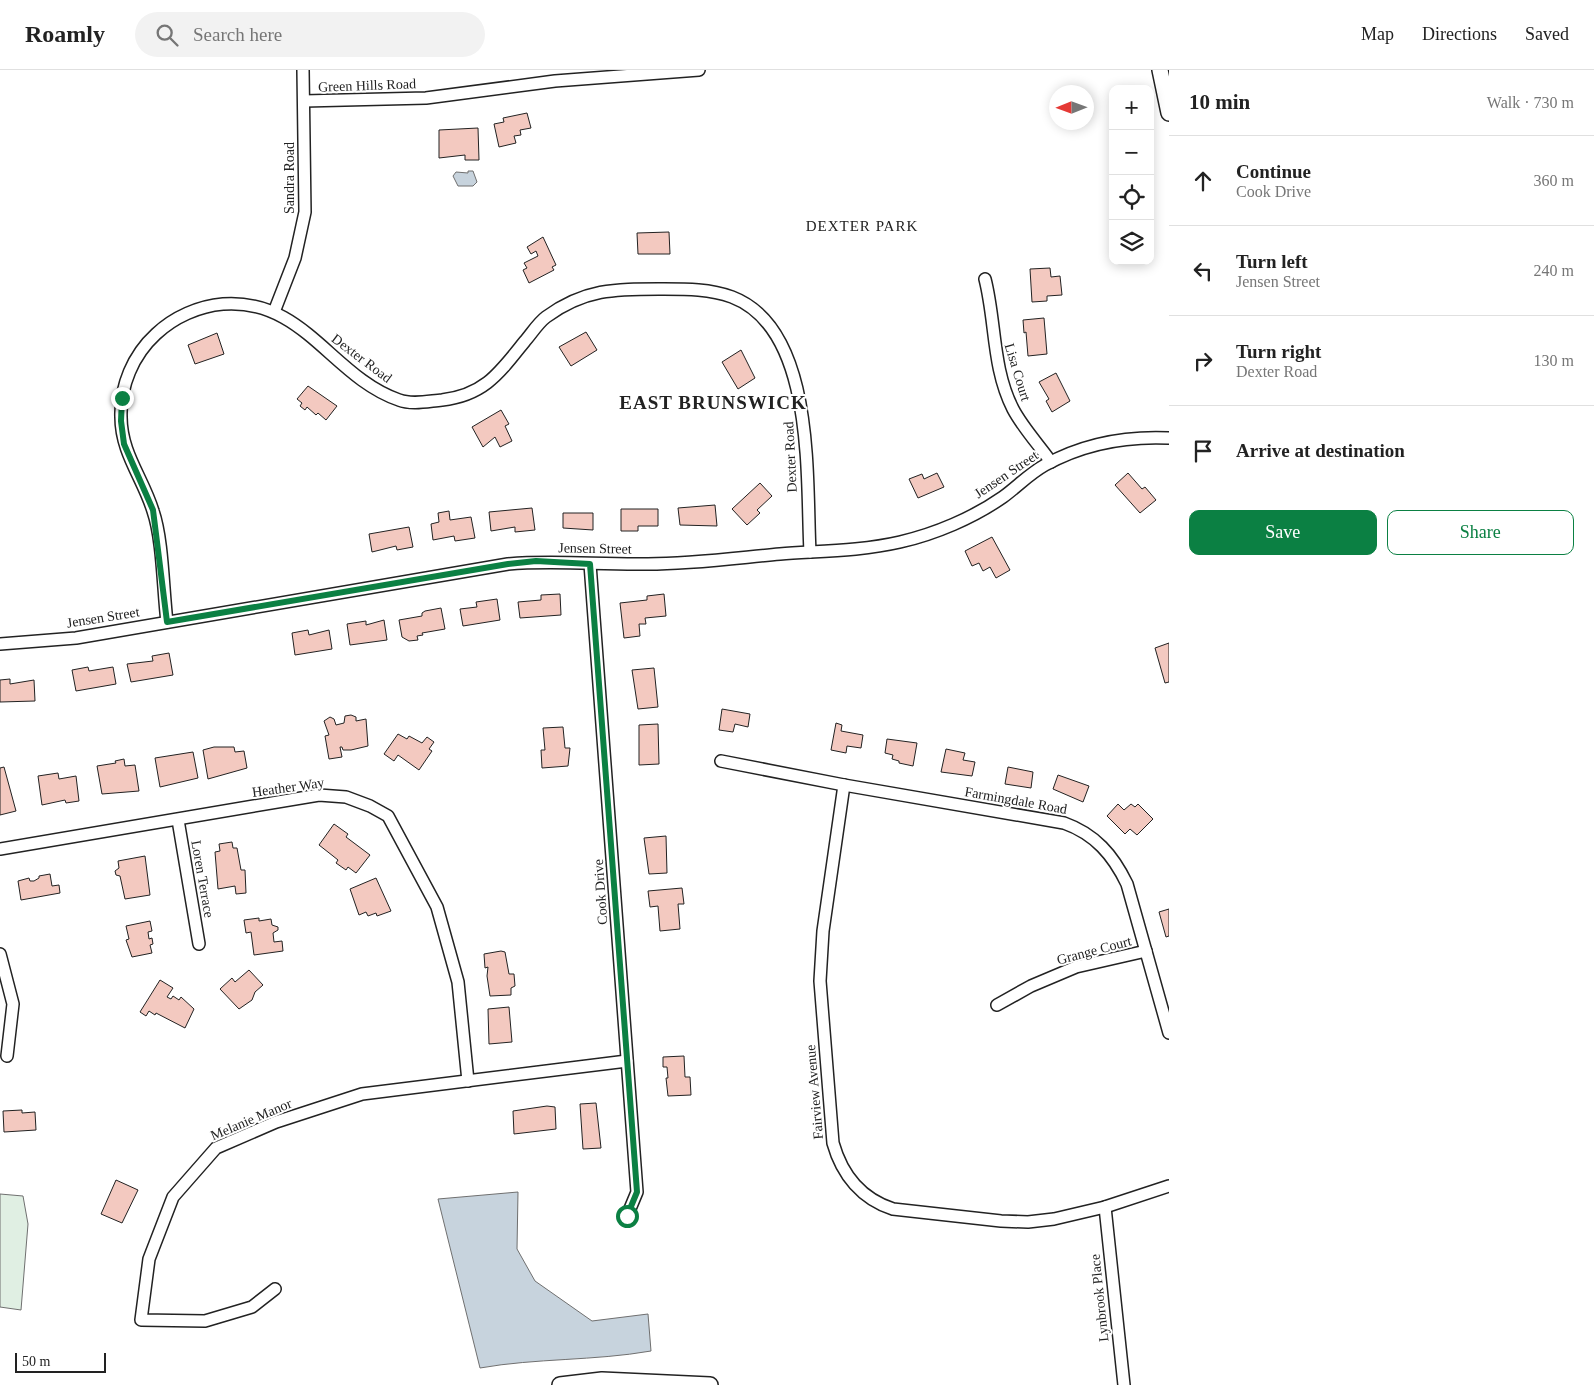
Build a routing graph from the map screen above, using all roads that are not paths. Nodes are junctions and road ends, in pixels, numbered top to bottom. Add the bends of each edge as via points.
1 (303, 70) edge
2 (699, 70) edge
3 (1160, 70) edge
4 (625, 73) edge
5 (304, 101) junction
6 (1169, 113) edge
7 (985, 278) dead end
8 (274, 312) junction
9 (1169, 438) edge
10 (1051, 462) junction
11 (810, 552) junction
12 (590, 564) junction
13 (167, 622) junction
14 (0, 644) edge
15 (721, 761) dead end
16 (844, 785) junction
17 (178, 820) junction
18 (0, 849) edge
19 (199, 944) dead end
20 (1146, 951) junction
21 (0, 954) edge
22 (997, 1005) dead end
23 (1169, 1033) edge
24 (7, 1056) dead end
25 (627, 1061) junction
26 (468, 1081) junction
27 (1169, 1186) edge
28 (1105, 1208) junction
29 (627, 1216) dead end
30 (275, 1289) dead end
31 (560, 1385) edge
32 (710, 1385) edge
33 (1124, 1385) edge

1 - 5 street, Sandra Road
2 - 4 street, Green Hills Road
3 - 6 main road
4 - 5 street, Green Hills Road via 426,98
5 - 8 street, Sandra Road via 306,212 295,258
7 - 10 street, Lisa Court via 996,358 1004,384 1014,410
8 - 11 street, Dexter Road via 302,328 384,394 403,402 423,402 467,396 481,387 499,372 542,320 565,304 589,294 614,289 691,289 731,297 747,305 764,321 781,342 789,360 803,415
8 - 13 street, Dexter Road via 238,304 192,311 153,336 138,354 128,375 122,398 122,433 128,455 153,510
9 - 10 street, Jensen Street via 1145,437 1098,444
10 - 11 street, Jensen Street via 1020,481 1004,496 931,534 898,542
11 - 12 street, Jensen Street via 650,564
12 - 13 street, Jensen Street via 536,561 508,564
12 - 25 street, Cook Drive
13 - 14 street, Jensen Street via 76,638
15 - 16 street, Farmingdale Road
16 - 20 street, Farmingdale Road via 1064,823 1082,829 1106,850 1118,866 1127,884
16 - 28 street, Fairview Avenue via 823,931 820,981 833,1143 842,1168 858,1188 879,1205 906,1212 1028,1222
17 - 18 street, Heather Way
17 - 19 street, Loren Terrace
17 - 26 street, Heather Way via 319,795 346,797 388,816 436,906 458,982
20 - 22 street, Grange Court via 1076,967 1030,986
20 - 23 street, Farmingdale Road
21 - 24 street via 13,1004
25 - 26 street, Melanie Manor
25 - 29 street, Cook Drive via 637,1192
26 - 30 street, Melanie Manor via 362,1094 276,1122 216,1148 173,1197 149,1260 141,1320 205,1321 252,1307
27 - 28 street, Fairview Avenue
28 - 33 street, Lynbrook Place
31 - 32 main road via 602,1380

